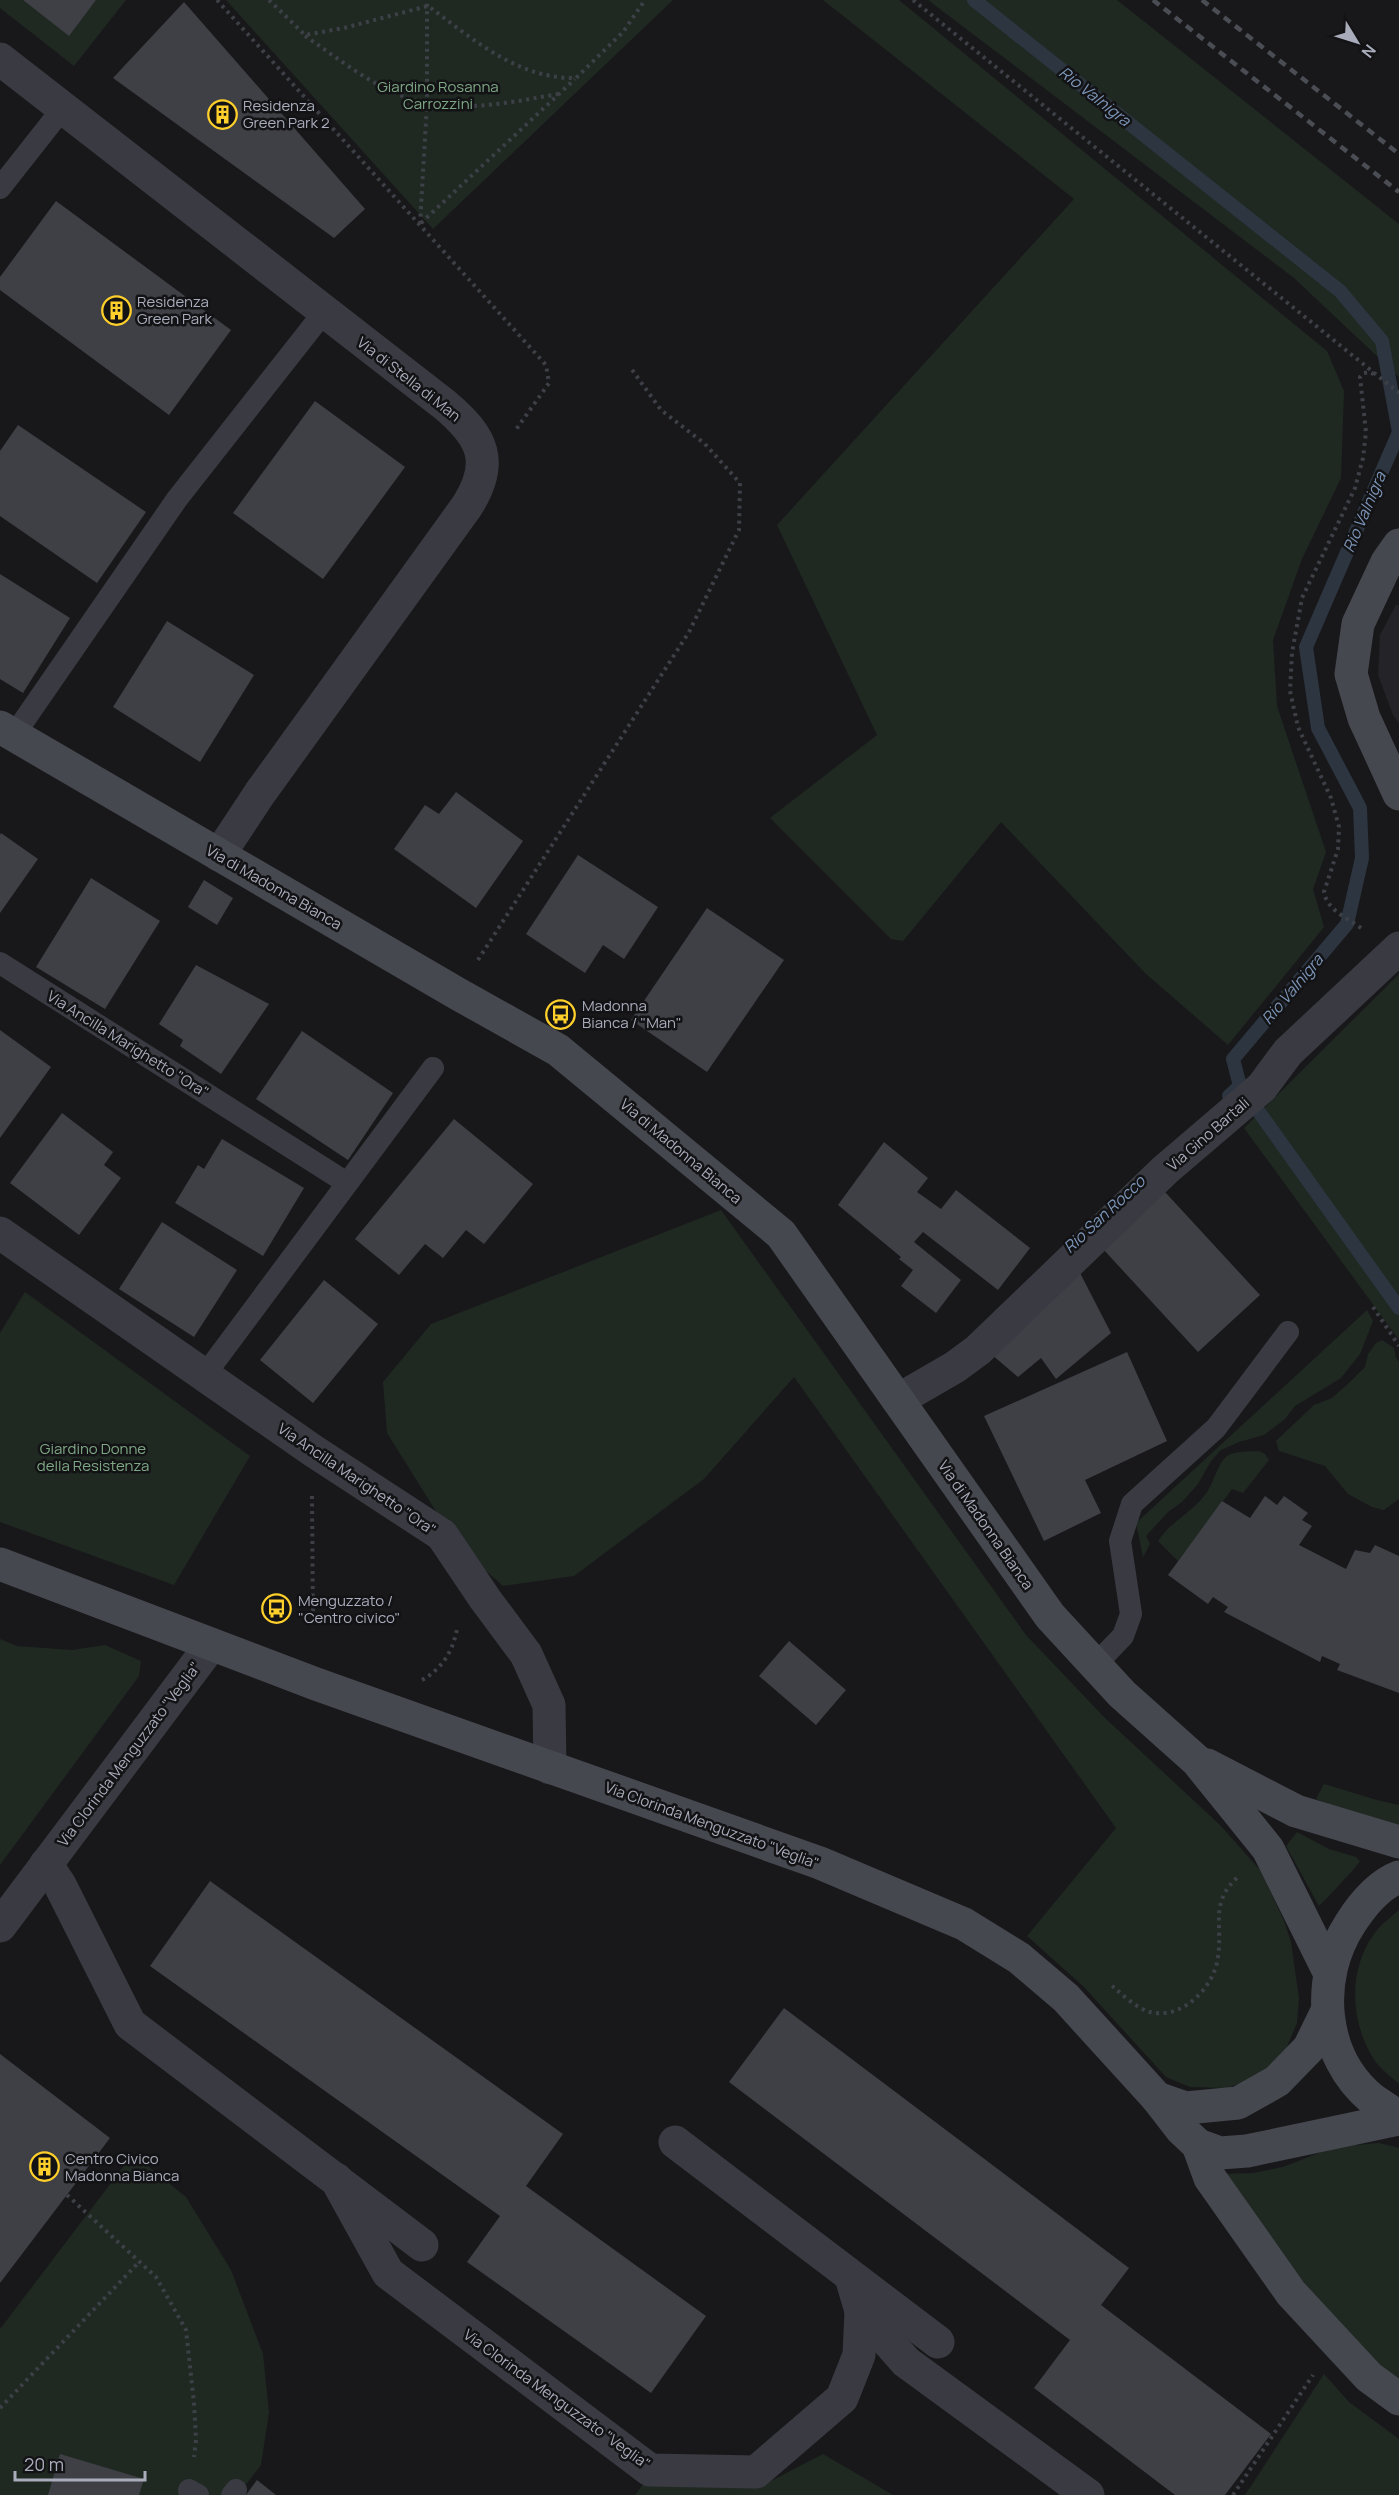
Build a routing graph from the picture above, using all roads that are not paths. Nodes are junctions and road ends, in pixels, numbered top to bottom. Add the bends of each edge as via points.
1 (0, 59) edge
2 (63, 108) junction
3 (0, 188) edge
4 (324, 312) junction
5 (1399, 546) edge
6 (7, 731) edge
7 (1399, 794) edge
8 (219, 855) junction
9 (1399, 948) edge
10 (0, 963) edge
11 (433, 1068) dead end
12 (347, 1183) junction
13 (0, 1233) edge
14 (1288, 1332) dead end
15 (204, 1376) junction
16 (898, 1400) junction
17 (0, 1564) edge
18 (211, 1645) junction
19 (1095, 1665) junction
20 (1197, 1761) junction
21 (550, 1768) junction
22 (1399, 1842) edge
23 (46, 1864) junction
24 (1399, 1877) edge
25 (0, 1926) edge
26 (1329, 1972) junction
27 (1327, 2011) junction
28 (1156, 2098) junction
29 (1399, 2118) edge
30 (675, 2142) dead end
31 (1198, 2145) junction
32 (336, 2179) junction
33 (422, 2245) dead end
34 (851, 2277) junction
35 (861, 2311) junction
36 (938, 2342) dead end
37 (1399, 2398) edge
38 (1088, 2495) edge

1 - 2 street, Via di Stella di Man
2 - 3 lane
2 - 4 street, Via di Stella di Man
4 - 6 lane via 177,499
4 - 8 street, Via di Stella di Man via 464,421 481,448 481,480 467,507
5 - 7 main road via 1387,562 1358,624 1351,674 1364,718
6 - 8 main road, Via di Madonna Bianca
8 - 16 main road, Via di Madonna Bianca via 558,1050 781,1234
9 - 16 street, Via Gino Bartali via 1288,1052 1262,1087 1165,1170 978,1350
10 - 12 lane, Via Ancilla Marighetto "Ora"
11 - 12 lane
12 - 15 lane
13 - 15 street, Via Ancilla Marighetto "Ora"
14 - 19 lane via 1216,1428 1132,1504 1120,1541 1131,1614 1123,1636
15 - 21 street, Via Ancilla Marighetto "Ora" via 442,1536 531,1664 549,1705
16 - 19 main road, Via di Madonna Bianca via 1050,1616
17 - 18 main road, Via Clorinda Menguzzato "Veglia"
18 - 21 main road, Via Clorinda Menguzzato "Veglia"
18 - 23 street, Via Clorinda Menguzzato "Veglia"
19 - 20 main road, Via di Madonna Bianca
20 - 22 main road, Via di Madonna Bianca via 1296,1811
20 - 26 main road, Via di Madonna Bianca via 1268,1849
21 - 28 main road, Via Clorinda Menguzzato "Veglia" via 820,1863 964,1924 1019,1958 1066,1998
23 - 25 street, Via Clorinda Menguzzato "Veglia"
23 - 32 street, Via Clorinda Menguzzato "Veglia" via 130,2024
24 - 26 main road via 1362,1905 1340,1939
26 - 27 main road
27 - 28 main road, Via Clorinda Menguzzato "Veglia" via 1309,2048 1277,2082 1238,2103 1186,2108
27 - 29 main road via 1334,2044 1349,2073 1371,2098
28 - 31 main road, Via Clorinda Menguzzato "Veglia"
29 - 31 main road via 1247,2151 1220,2152
30 - 34 street
31 - 37 main road via 1210,2178 1291,2293 1370,2377
32 - 33 street, Via Clorinda Menguzzato "Veglia"
32 - 35 street, Via Clorinda Menguzzato "Veglia" via 388,2273 650,2470 756,2472 842,2398 859,2355
34 - 35 street, Via Clorinda Menguzzato "Veglia"
34 - 36 street
35 - 38 street, Via Clorinda Menguzzato "Veglia" via 906,2362

